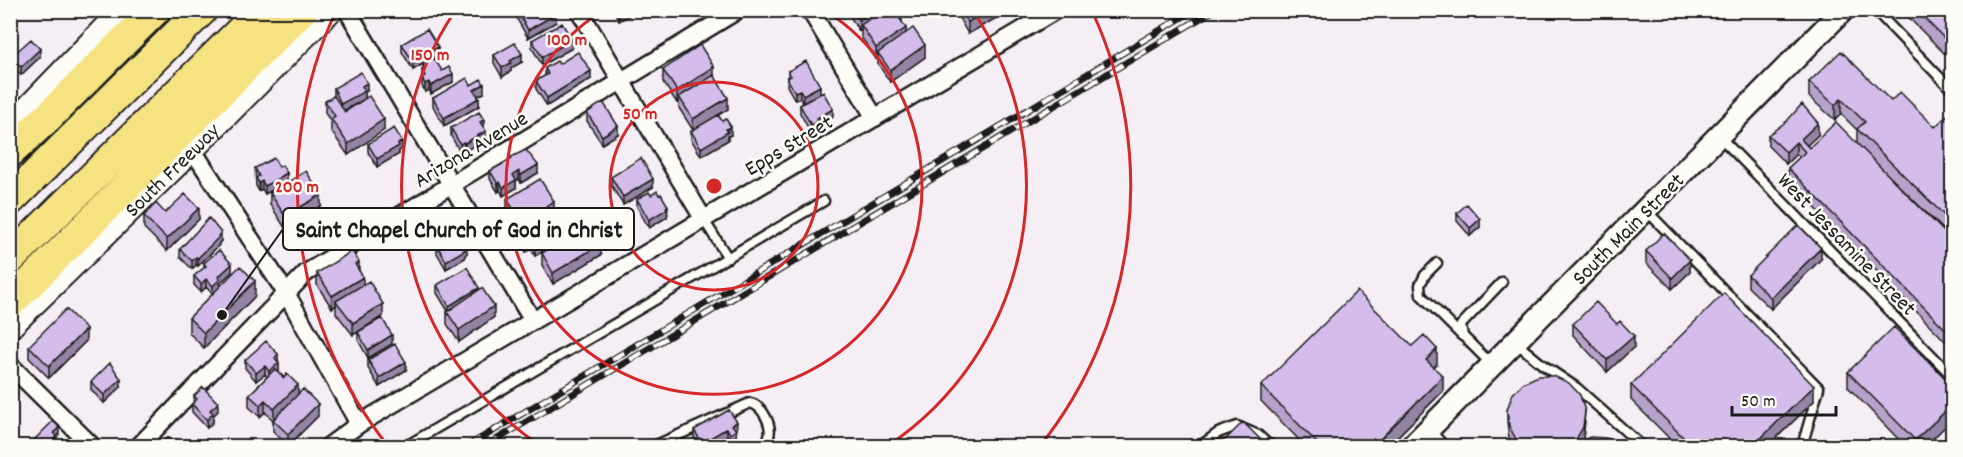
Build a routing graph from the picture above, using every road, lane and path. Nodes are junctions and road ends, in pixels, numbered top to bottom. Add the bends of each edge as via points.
1 (155, 10) edge
2 (202, 10) edge
3 (262, 10) edge
4 (302, 10) edge
5 (330, 10) edge
6 (347, 10) edge
7 (579, 10) edge
8 (738, 10) edge
9 (810, 10) edge
10 (1843, 10) edge
11 (1875, 10) edge
12 (118, 12) edge
13 (1048, 13) edge
14 (622, 82) junction
15 (1953, 90) edge
16 (875, 118) junction
17 (10, 127) edge
18 (1718, 136) junction
19 (192, 149) junction
20 (10, 152) edge
21 (452, 186) junction
22 (10, 200) edge
23 (824, 201) dead end
24 (1646, 209) junction
25 (705, 220) junction
26 (728, 258) junction
27 (10, 259) edge
28 (1437, 262) dead end
29 (1502, 282) dead end
30 (286, 293) junction
31 (10, 303) edge
32 (533, 321) junction
33 (10, 326) edge
34 (1462, 336) junction
35 (1515, 342) junction
36 (10, 365) edge
37 (1492, 365) junction
38 (1953, 376) edge
39 (359, 424) junction
40 (1428, 429) junction
41 (92, 447) edge
42 (139, 447) edge
43 (329, 447) edge
44 (406, 447) edge
45 (654, 447) edge
46 (763, 447) edge
47 (1200, 447) edge
48 (1270, 447) edge
49 (1412, 447) edge
50 (1444, 447) edge
51 (1642, 447) edge
52 (1802, 447) edge

1 - 20 highway
2 - 22 highway
3 - 27 highway
4 - 31 highway
5 - 19 main road, South Freeway
6 - 21 street
7 - 14 street
8 - 14 street, Arizona Avenue
9 - 16 street
10 - 18 street, South Main Street
11 - 15 lane
12 - 17 main road
13 - 16 street, Epps Street
14 - 21 street, Arizona Avenue
14 - 25 street
16 - 25 street, Epps Street
18 - 24 street, South Main Street
18 - 38 lane, West Jessamine Street
19 - 30 street
19 - 33 main road, South Freeway
21 - 30 street, Arizona Avenue via 306,273
21 - 32 street
23 - 26 lane
24 - 35 street, South Main Street
24 - 52 lane via 1819,388
25 - 26 lane
25 - 32 street, Epps Street
26 - 44 lane
28 - 34 lane via 1420,285 1421,295
29 - 34 lane via 1461,325
30 - 39 street
30 - 42 street, Arizona Avenue
32 - 39 street, Epps Street
34 - 37 lane
35 - 37 street, South Main Street
35 - 51 lane via 1577,388
36 - 41 street
37 - 40 street, South Main Street
39 - 43 street, Epps Street
40 - 49 street, South Main Street
40 - 50 lane
45 - 46 lane via 750,403 759,407 768,423 770,432
47 - 48 lane via 1218,433 1237,426 1258,435

